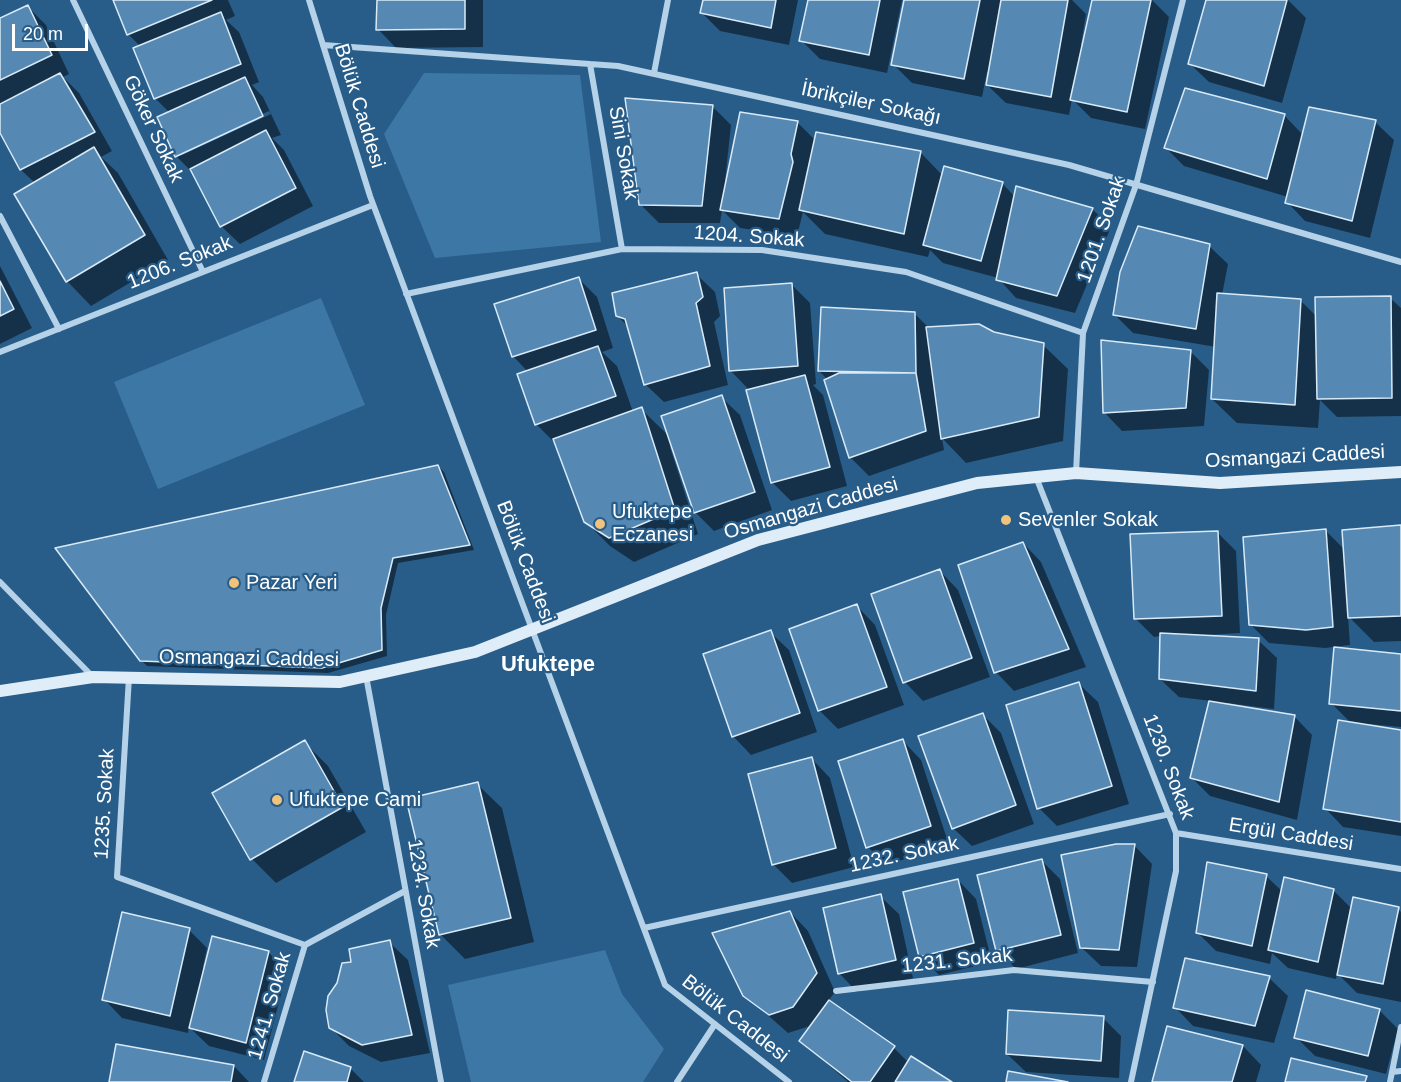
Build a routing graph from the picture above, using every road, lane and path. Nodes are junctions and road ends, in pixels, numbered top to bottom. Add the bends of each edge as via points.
1 (73, 0) edge
2 (309, 0) edge
3 (668, 0) edge
4 (1183, 0) edge
5 (323, 45) junction
6 (590, 64) junction
7 (654, 74) junction
8 (1136, 185) junction
9 (373, 205) junction
10 (0, 216) edge
11 (622, 249) junction
12 (1401, 262) edge
13 (203, 272) junction
14 (406, 294) junction
15 (58, 329) junction
16 (1083, 333) junction
17 (0, 352) edge
18 (1401, 472) edge
19 (1076, 473) junction
20 (1036, 477) junction
21 (0, 582) edge
22 (533, 629) junction
23 (366, 676) junction
24 (93, 677) junction
25 (129, 677) junction
26 (0, 691) edge
27 (1170, 814) junction
28 (1176, 833) junction
29 (1401, 869) edge
30 (405, 891) junction
31 (644, 928) junction
32 (305, 945) junction
33 (1153, 982) junction
34 (836, 991) dead end
35 (715, 1024) junction
36 (1401, 1027) edge
37 (1401, 1071) edge
38 (1392, 1072) junction
39 (264, 1082) edge
40 (441, 1082) edge
41 (677, 1082) edge
42 (789, 1082) edge
43 (1131, 1082) edge
44 (1390, 1082) edge

1 - 13 street, Göker Sokak
2 - 5 street, Bölük Caddesi
3 - 7 street
4 - 8 street, 1201. Sokak
5 - 6 street, İbrikçiler Sokağı
5 - 9 street, Bölük Caddesi
6 - 7 street, İbrikçiler Sokağı
6 - 11 street, Sini Sokak
7 - 8 street, İbrikçiler Sokağı via 1069,165
8 - 12 street, İbrikçiler Sokağı
8 - 16 street, 1201. Sokak
9 - 13 street, 1206. Sokak
9 - 14 street, Bölük Caddesi
10 - 15 street
11 - 14 street, 1204. Sokak
11 - 16 street, 1204. Sokak via 762,250 906,272
13 - 15 street, 1206. Sokak
14 - 22 street, Bölük Caddesi
15 - 17 street, 1206. Sokak
16 - 19 street, 1201. Sokak
18 - 19 main road, Osmangazi Caddesi via 1220,483
19 - 20 main road, Osmangazi Caddesi
20 - 22 main road, Osmangazi Caddesi via 977,483 758,540
20 - 27 street, 1230. Sokak
21 - 24 street
22 - 23 main road, Osmangazi Caddesi via 476,652
22 - 31 street, Bölük Caddesi
23 - 25 main road, Osmangazi Caddesi via 340,682
23 - 30 street, 1234. Sokak
24 - 25 main road, Osmangazi Caddesi
24 - 26 main road, Osmangazi Caddesi
25 - 32 street, 1235. Sokak via 117,877
27 - 28 street, 1230. Sokak
27 - 31 street, 1232. Sokak
28 - 29 street, Ergül Caddesi
28 - 33 street, 1230. Sokak via 1176,871
30 - 32 street, 1241. Sokak
30 - 40 street, 1234. Sokak
31 - 35 street, Bölük Caddesi via 664,985
32 - 39 street, 1241. Sokak
33 - 34 street, 1231. Sokak via 1014,970
33 - 43 street, 1230. Sokak
35 - 41 street
35 - 42 street, Bölük Caddesi
36 - 38 street
37 - 38 street
38 - 44 street

